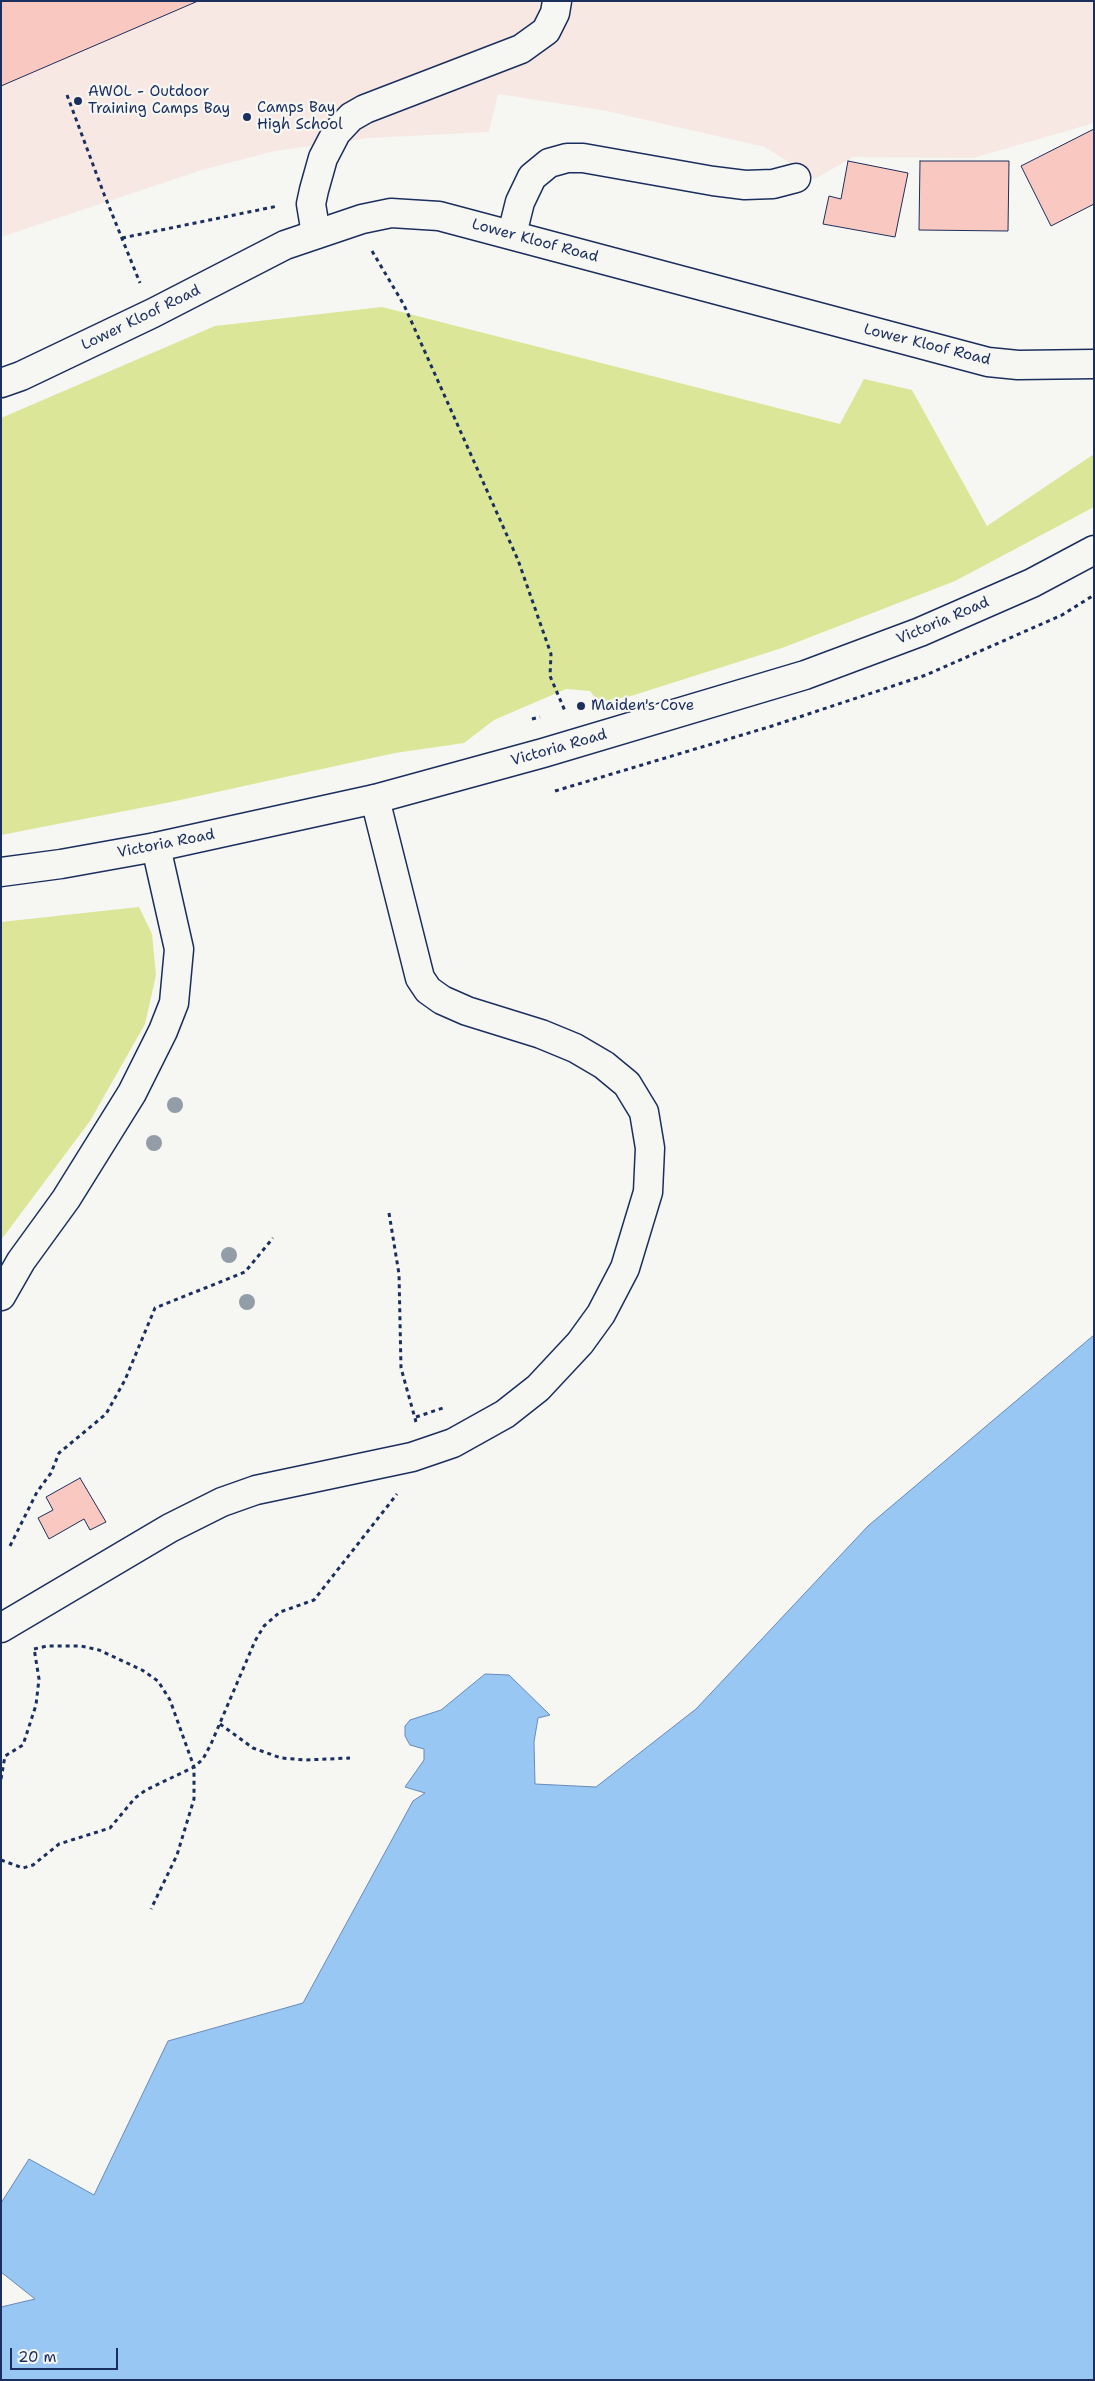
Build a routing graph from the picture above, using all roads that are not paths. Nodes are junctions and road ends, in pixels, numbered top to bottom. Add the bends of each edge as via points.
1 (557, 1) edge
2 (796, 178) dead end
3 (316, 234) junction
4 (512, 234) junction
5 (1094, 364) edge
6 (1, 383) edge
7 (1094, 550) edge
8 (374, 799) junction
9 (156, 847) junction
10 (1, 872) edge
11 (11, 1268) edge
12 (1, 1296) edge
13 (9, 1622) edge

1 - 3 main road via 546,31 521,49 351,117 336,133 323,158 311,204
2 - 4 main road via 773,184 745,185 583,158 566,158 549,163 532,177 520,202
3 - 4 main road, Lower Kloof Road via 391,213 439,216
3 - 6 main road, Lower Kloof Road via 286,245 153,313
4 - 5 main road, Lower Kloof Road via 988,362 1028,366
7 - 8 main road, Victoria Road via 1032,583 920,632 806,675 519,760
8 - 9 main road, Victoria Road
8 - 13 main road via 420,978 428,990 468,1011 575,1048 604,1065 627,1084 644,1112 650,1148 648,1192 625,1268 601,1314 580,1343 538,1388 505,1414 453,1443 412,1456 265,1487 222,1502 170,1528
9 - 10 main road, Victoria Road
9 - 11 main road via 179,949 174,1003 164,1031 132,1093 66,1198
11 - 12 main road

